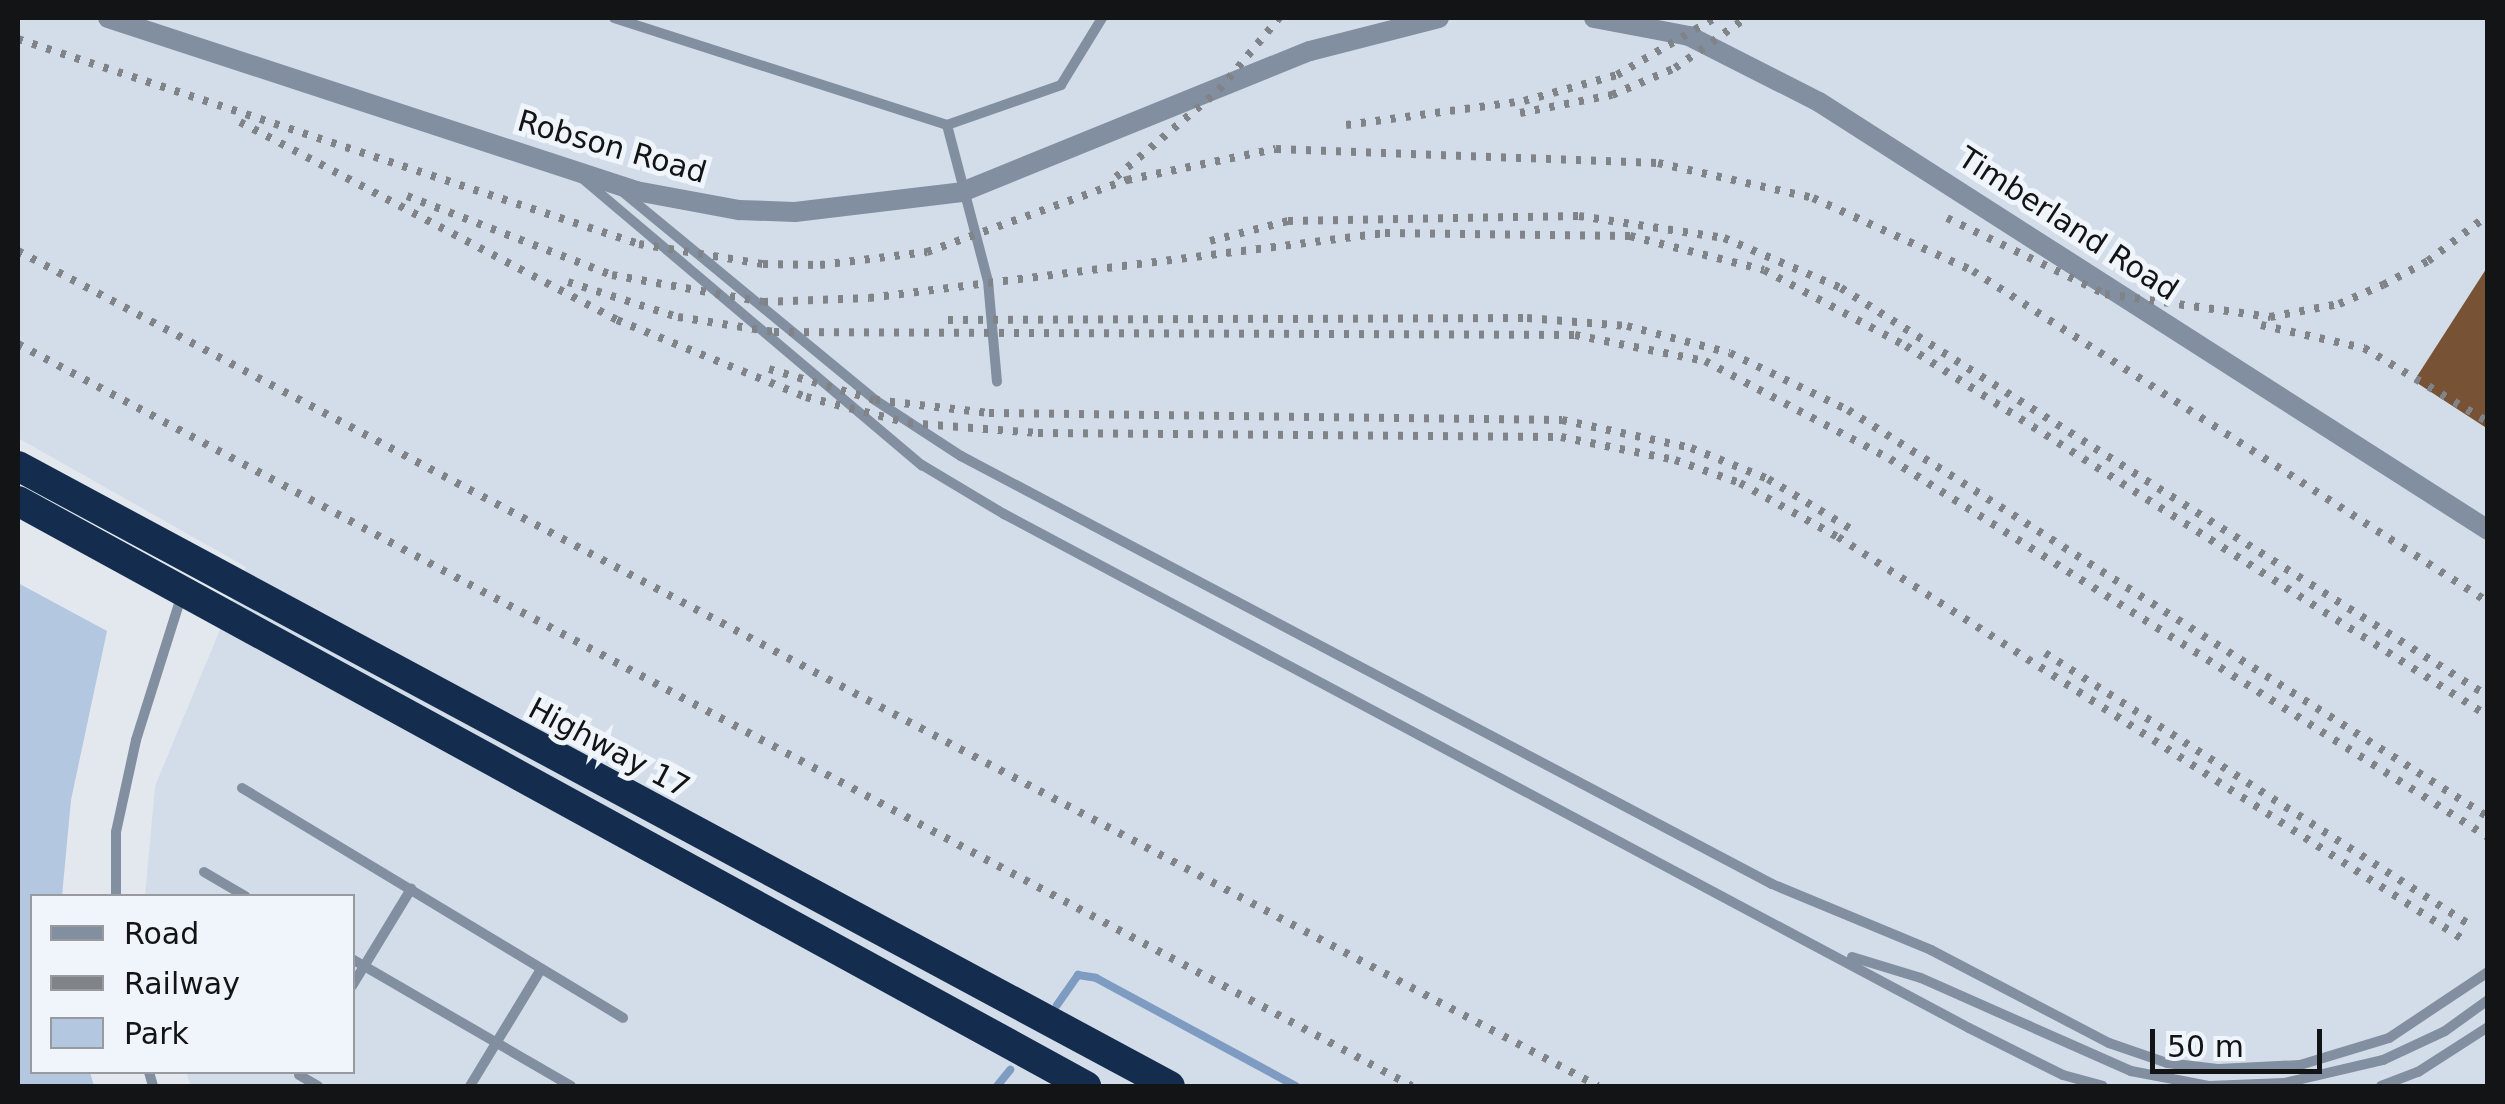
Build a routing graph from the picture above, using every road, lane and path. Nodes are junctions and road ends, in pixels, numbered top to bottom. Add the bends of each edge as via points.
1 (108, 18) edge
2 (614, 18) edge
3 (1102, 18) edge
4 (1439, 18) edge
5 (1594, 18) edge
6 (947, 125) junction
7 (574, 171) junction
8 (613, 183) junction
9 (962, 192) junction
10 (997, 382) dead end
11 (18, 466) edge
12 (18, 501) edge
13 (2488, 530) edge
14 (182, 593) junction
15 (242, 788) dead end
16 (204, 872) dead end
17 (411, 890) junction
18 (116, 894) edge
19 (242, 894) edge
20 (1833, 951) junction
21 (355, 961) edge
22 (364, 966) junction
23 (542, 969) junction
24 (2488, 972) edge
25 (355, 981) edge
26 (2488, 1000) edge
27 (622, 1018) dead end
28 (2488, 1028) edge
29 (496, 1043) junction
30 (2418, 1072) junction
31 (470, 1086) edge
32 (571, 1086) edge
33 (1086, 1086) edge
34 (1170, 1086) edge
35 (2103, 1086) edge
36 (2381, 1086) edge
37 (2422, 1086) edge

1 - 7 street, Robson Road
2 - 6 lane
3 - 6 lane via 1060,85
4 - 9 street, Robson Road via 1348,38
5 - 13 street, Timberland Road via 1689,36 1819,102
6 - 9 lane
7 - 8 street, Robson Road
7 - 20 lane via 922,465 1233,639
8 - 9 street, Robson Road via 679,202 795,212
8 - 24 lane via 875,400 961,456 1772,884 1932,950 2109,1043 2167,1063 2218,1069 2300,1065 2389,1038
9 - 10 lane via 988,282
11 - 34 highway, Highway 17
12 - 14 highway
14 - 18 lane via 136,740 116,832
14 - 33 highway
15 - 17 lane
16 - 19 lane
17 - 22 lane
17 - 23 lane
20 - 26 lane via 1921,978 2131,1071 2209,1086 2284,1083 2383,1060 2445,1031
20 - 35 lane via 1984,1036
21 - 22 lane
22 - 25 lane
22 - 29 lane
23 - 27 lane
23 - 29 lane
28 - 30 lane
29 - 31 lane
29 - 32 lane
30 - 36 lane
30 - 37 lane

